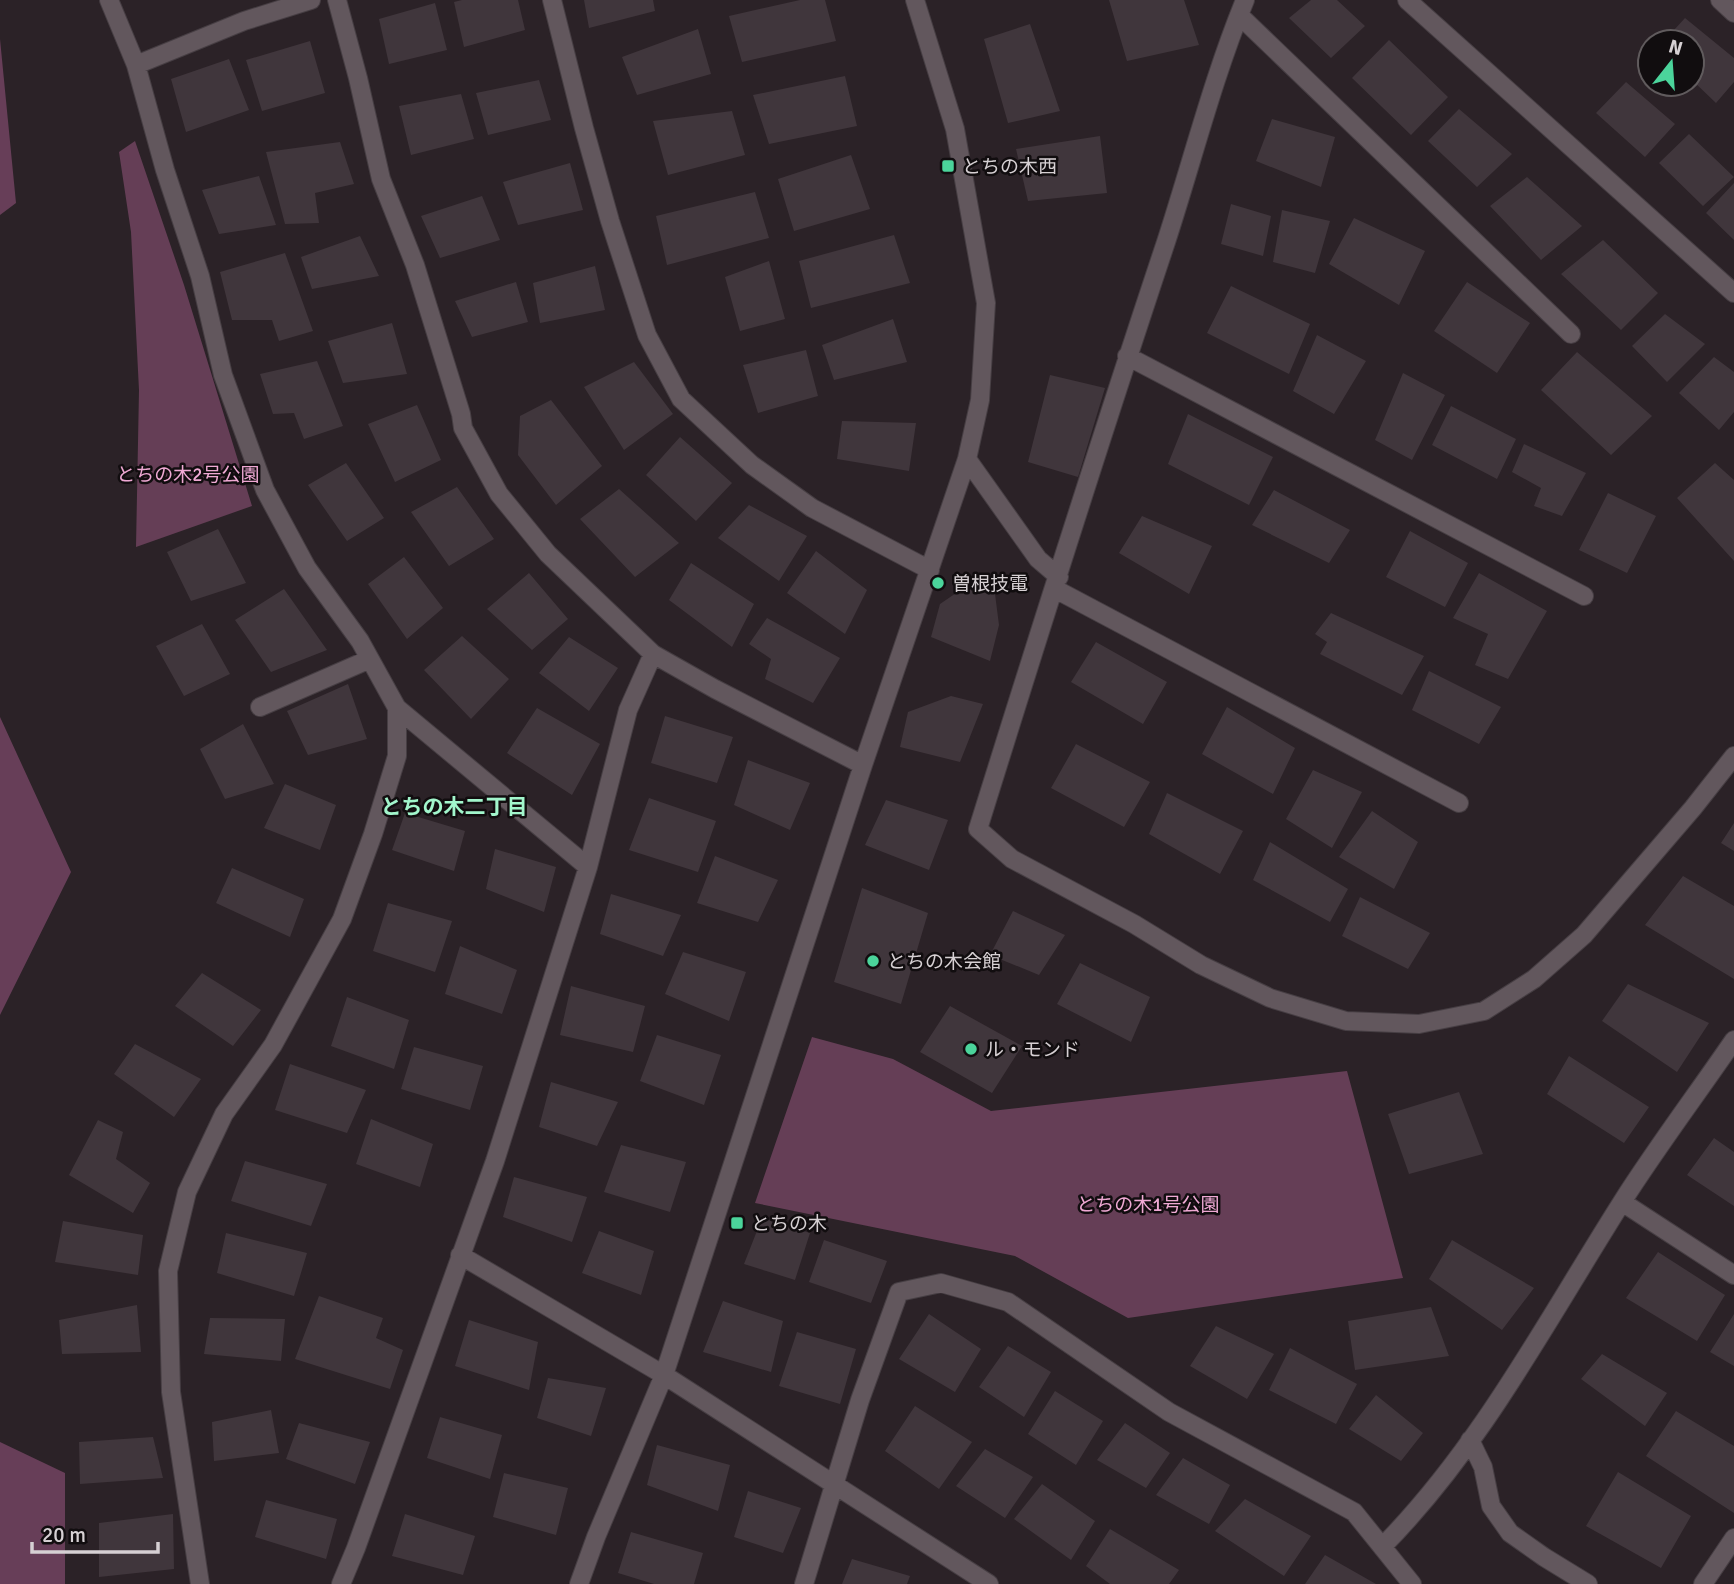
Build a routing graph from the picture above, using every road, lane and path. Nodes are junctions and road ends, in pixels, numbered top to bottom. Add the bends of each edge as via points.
1 (109, 0) edge
2 (311, 0) edge
3 (337, 0) edge
4 (552, 0) edge
5 (915, 0) edge
6 (1407, 0) edge
7 (1720, 0) edge
8 (1242, 8) edge
9 (1734, 13) edge
10 (136, 65) junction
11 (1734, 293) edge
12 (1571, 334) dead end
13 (1127, 356) junction
14 (967, 459) junction
15 (930, 570) junction
16 (1057, 583) junction
17 (1584, 597) dead end
18 (653, 653) junction
19 (370, 659) junction
20 (260, 707) dead end
21 (397, 708) junction
22 (1734, 757) edge
23 (863, 765) junction
24 (1459, 803) dead end
25 (588, 867) junction
26 (1734, 1040) edge
27 (1622, 1202) junction
28 (460, 1255) junction
29 (1734, 1275) edge
30 (664, 1375) junction
31 (1470, 1440) junction
32 (836, 1484) junction
33 (1734, 1538) edge
34 (1382, 1546) junction
35 (200, 1584) edge
36 (341, 1584) edge
37 (579, 1584) edge
38 (804, 1584) edge
39 (989, 1584) edge
40 (1412, 1584) edge
41 (1588, 1584) edge
42 (1703, 1584) edge

1 - 10 street
2 - 10 street via 244,21
3 - 18 street via 380,179 415,265 463,428 499,494 548,554
4 - 15 street via 610,221 647,335 681,399 752,465 812,508
5 - 14 street via 955,129 986,303 981,400
6 - 11 street
7 - 9 street
8 - 12 street
8 - 13 street
10 - 19 street via 200,276 223,375 265,490 307,568
13 - 16 street
13 - 17 street
14 - 15 street
14 - 16 street
15 - 23 street
16 - 22 street via 978,829 1012,859 1201,965 1270,998 1346,1021 1419,1024 1483,1011 1534,979 1584,935
16 - 24 street
18 - 23 street
18 - 25 street via 628,710
19 - 20 street
19 - 21 street
21 - 25 street
21 - 35 street via 397,756 342,919 273,1045 223,1114 187,1192 168,1271 171,1392
23 - 30 street
25 - 28 street via 495,1161
26 - 27 street
27 - 29 street
27 - 31 street
28 - 30 street
28 - 36 street
30 - 32 street
30 - 37 street
31 - 34 street via 1418,1510
31 - 41 street via 1483,1467 1491,1506 1510,1533
32 - 34 street via 899,1292 941,1283 1008,1302 1169,1412 1354,1512
32 - 38 street
32 - 39 street
33 - 42 street
34 - 40 street

